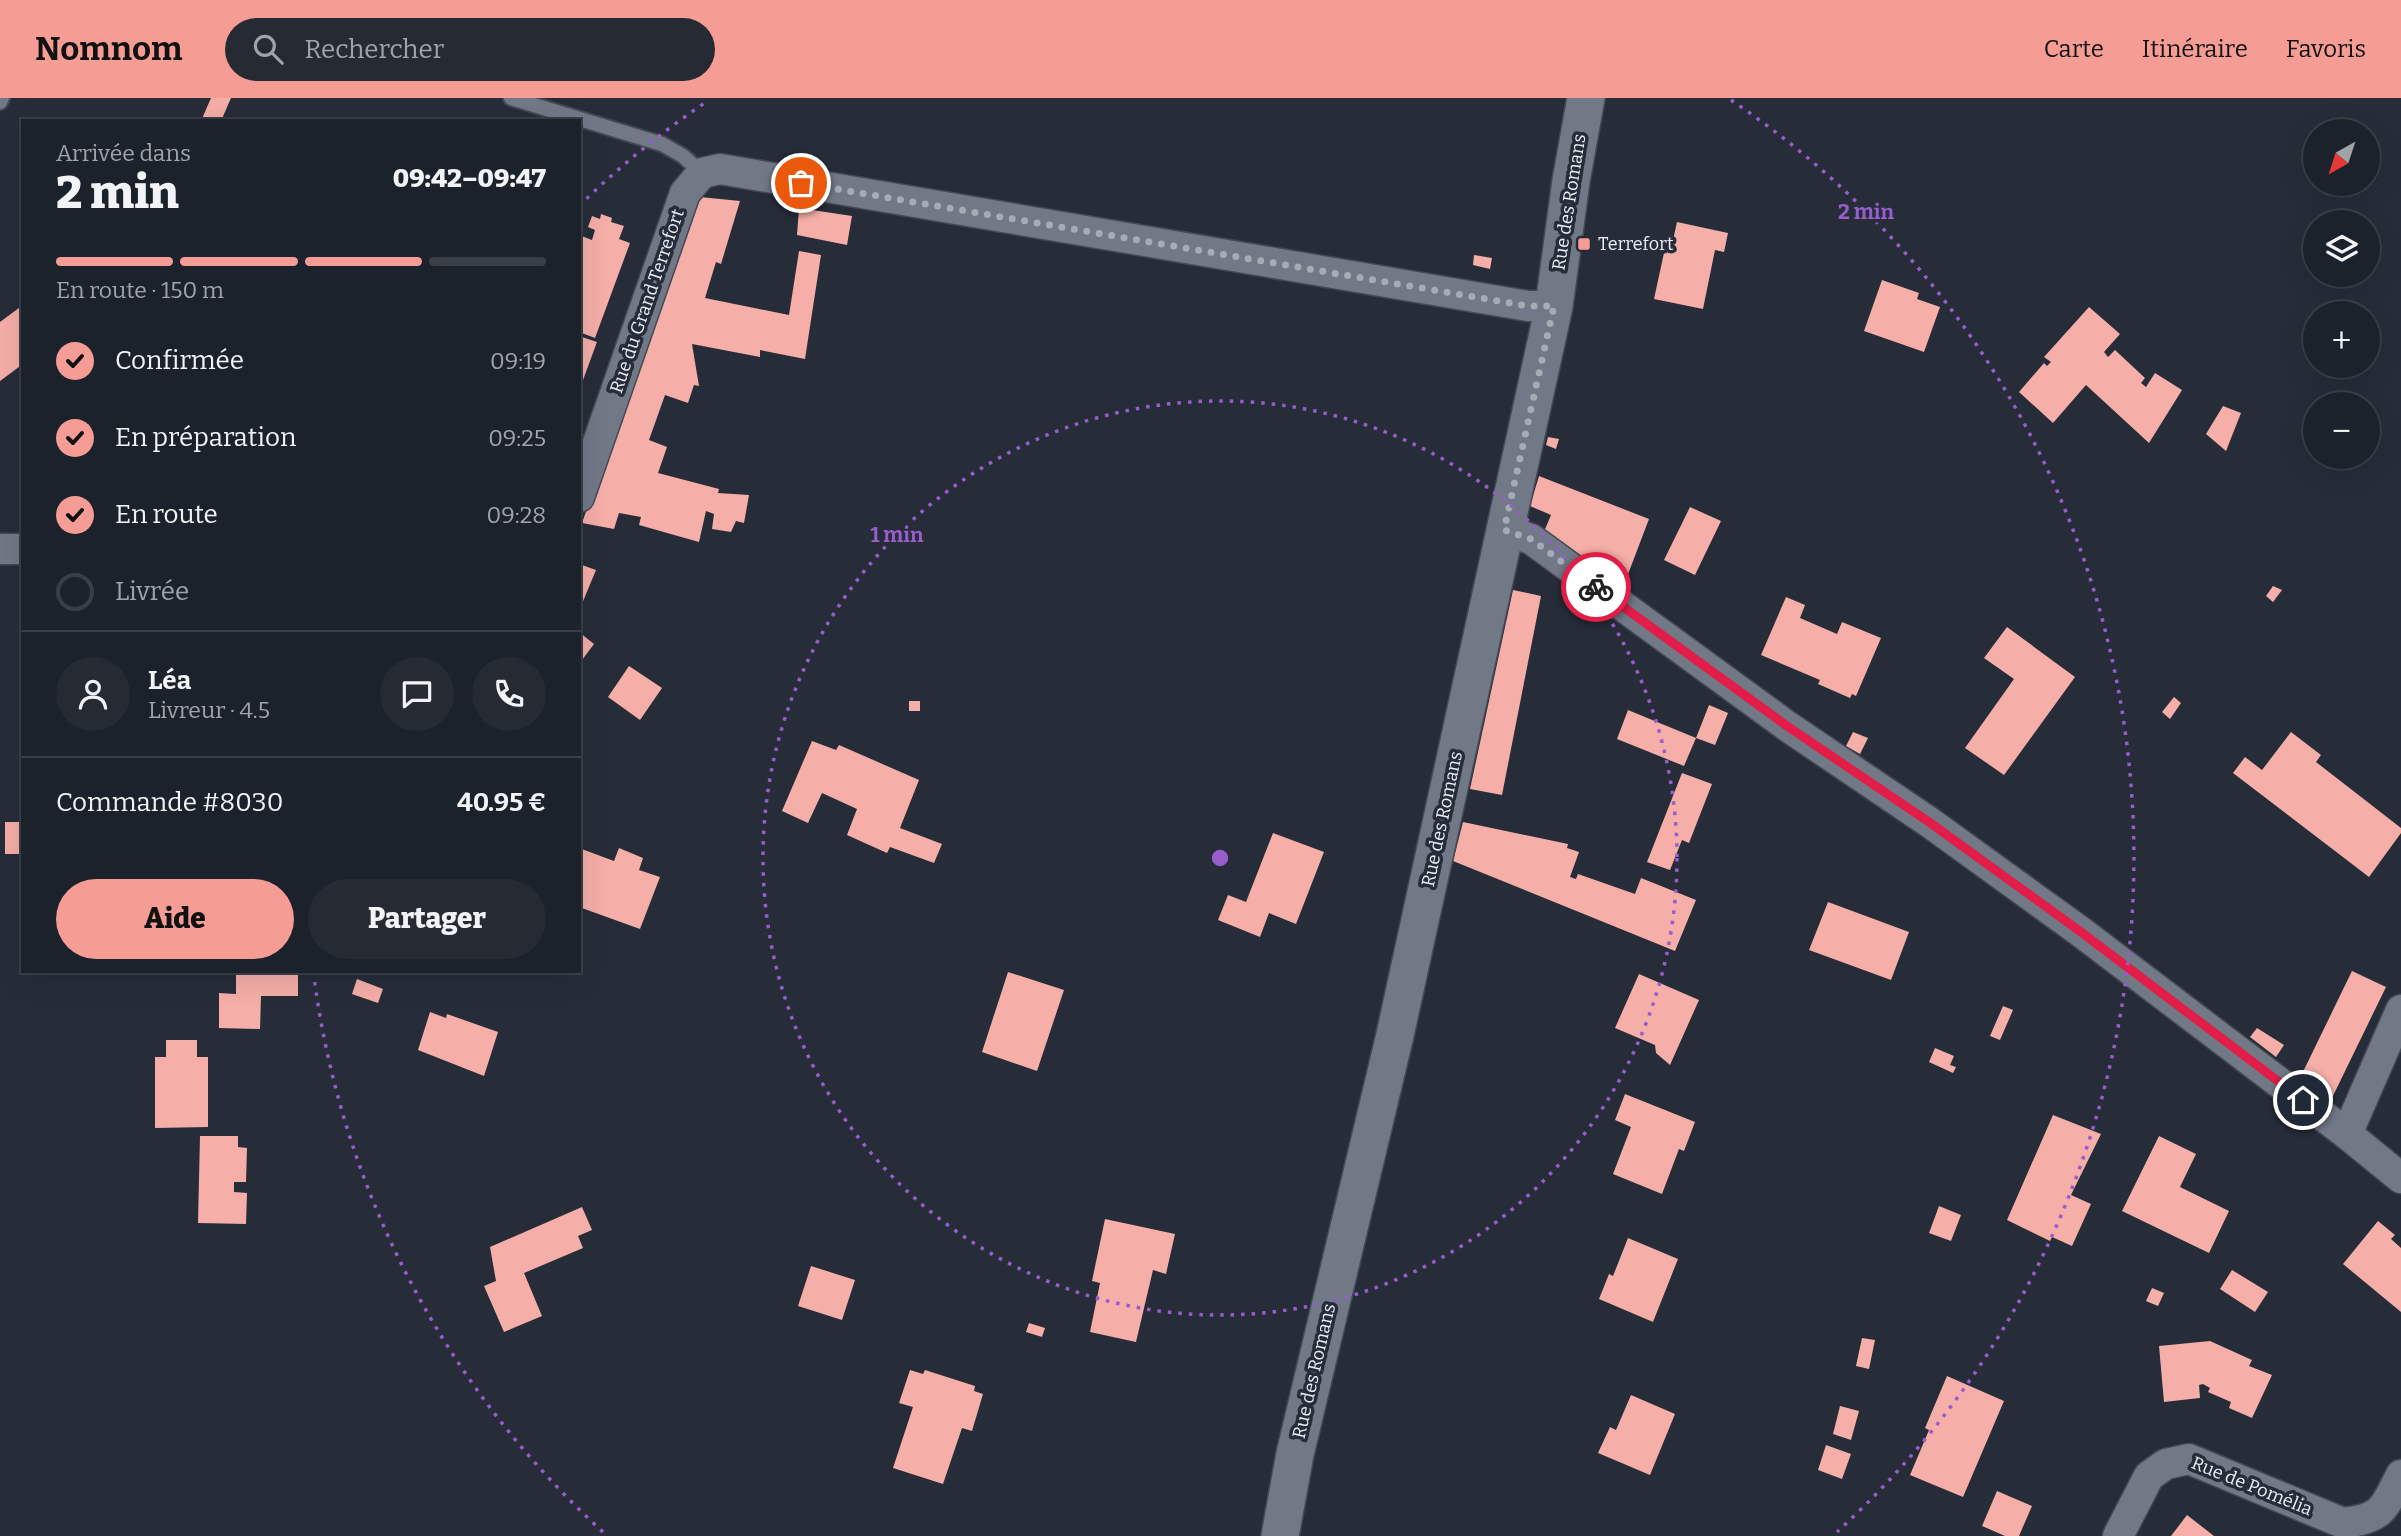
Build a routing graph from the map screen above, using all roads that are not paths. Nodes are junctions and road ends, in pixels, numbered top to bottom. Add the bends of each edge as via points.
1 (511, 98) edge
2 (1586, 98) edge
3 (580, 119) edge
4 (581, 119) edge
5 (702, 173) junction
6 (1554, 306) junction
7 (581, 491) edge
8 (1504, 530) junction
9 (0, 549) edge
10 (21, 549) edge
11 (2401, 1010) edge
12 (2347, 1133) junction
13 (2401, 1178) edge
14 (2401, 1475) edge
15 (1280, 1536) edge
16 (2118, 1536) edge

1 - 3 lane
2 - 6 street, Rue des Romans
4 - 5 lane via 662,144
5 - 6 street via 720,169 1528,306
5 - 7 street, Rue du Grand Terrefort via 685,193
6 - 8 street, Rue des Romans
8 - 12 street via 1531,539 1787,726 1951,838
8 - 15 street, Rue des Romans
9 - 10 street
11 - 12 street
12 - 13 street
14 - 16 street, Rue de Pomélia via 2383,1511 2363,1521 2343,1523 2189,1459 2166,1464 2149,1476

